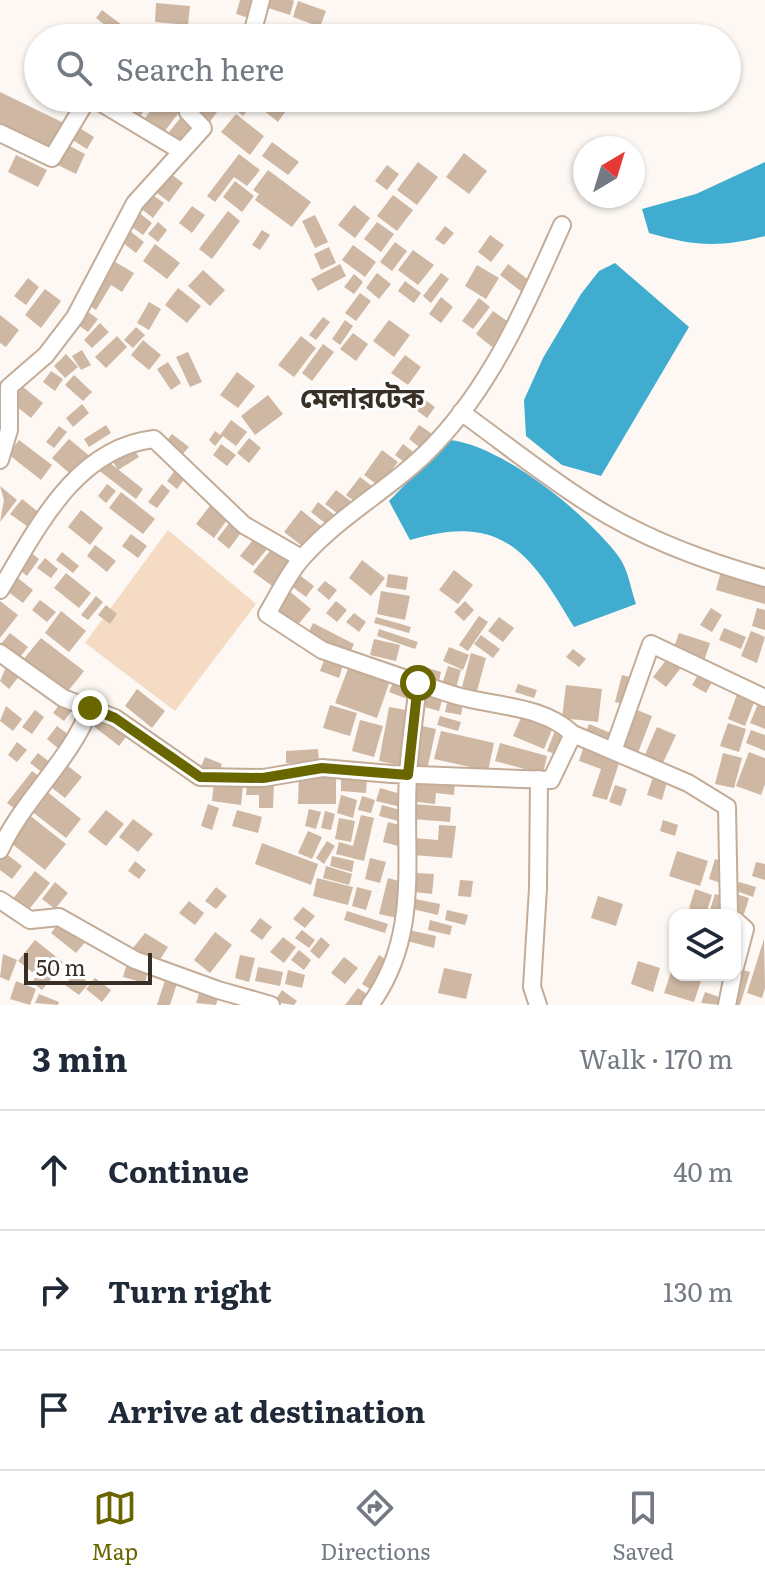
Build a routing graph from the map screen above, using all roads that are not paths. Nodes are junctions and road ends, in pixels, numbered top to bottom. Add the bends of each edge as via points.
1 (261, 0) edge
2 (255, 24) edge
3 (81, 112) edge
4 (114, 112) edge
5 (188, 112) edge
6 (0, 133) edge
7 (181, 151) junction
8 (562, 225) dead end
9 (461, 412) junction
10 (0, 460) edge
11 (301, 558) junction
12 (765, 578) edge
13 (0, 590) edge
14 (1, 658) edge
15 (418, 683) junction
16 (765, 698) edge
17 (90, 708) junction
18 (573, 734) junction
19 (613, 751) junction
20 (408, 775) junction
21 (539, 779) junction
22 (0, 850) edge
23 (0, 900) edge
24 (729, 909) edge
25 (741, 925) edge
26 (741, 944) edge
27 (732, 981) edge
28 (271, 1005) edge
29 (370, 1005) edge
30 (538, 1005) edge
31 (727, 1005) edge

1 - 2 street
3 - 6 street via 52,158
4 - 7 street
5 - 7 street via 203,128
7 - 10 street via 135,203 75,317 46,355 9,387 9,430
8 - 9 street via 524,310 481,388
9 - 11 street via 432,448
9 - 12 street via 591,505 644,534
11 - 13 street via 244,525 154,439 133,441 92,463 63,491
11 - 15 street via 267,614 322,650
14 - 17 street via 63,698
15 - 18 street via 527,710 560,722
15 - 20 street
16 - 19 street via 651,644
17 - 20 street via 115,718 200,777 263,778 322,768
17 - 22 street via 83,729
18 - 19 street
18 - 21 street via 551,780
19 - 24 street via 688,783 727,807
20 - 21 street
20 - 29 street via 407,894 399,952 389,979
21 - 30 street via 532,987
23 - 28 street via 30,920 59,917 135,960
25 - 26 street
27 - 31 street

